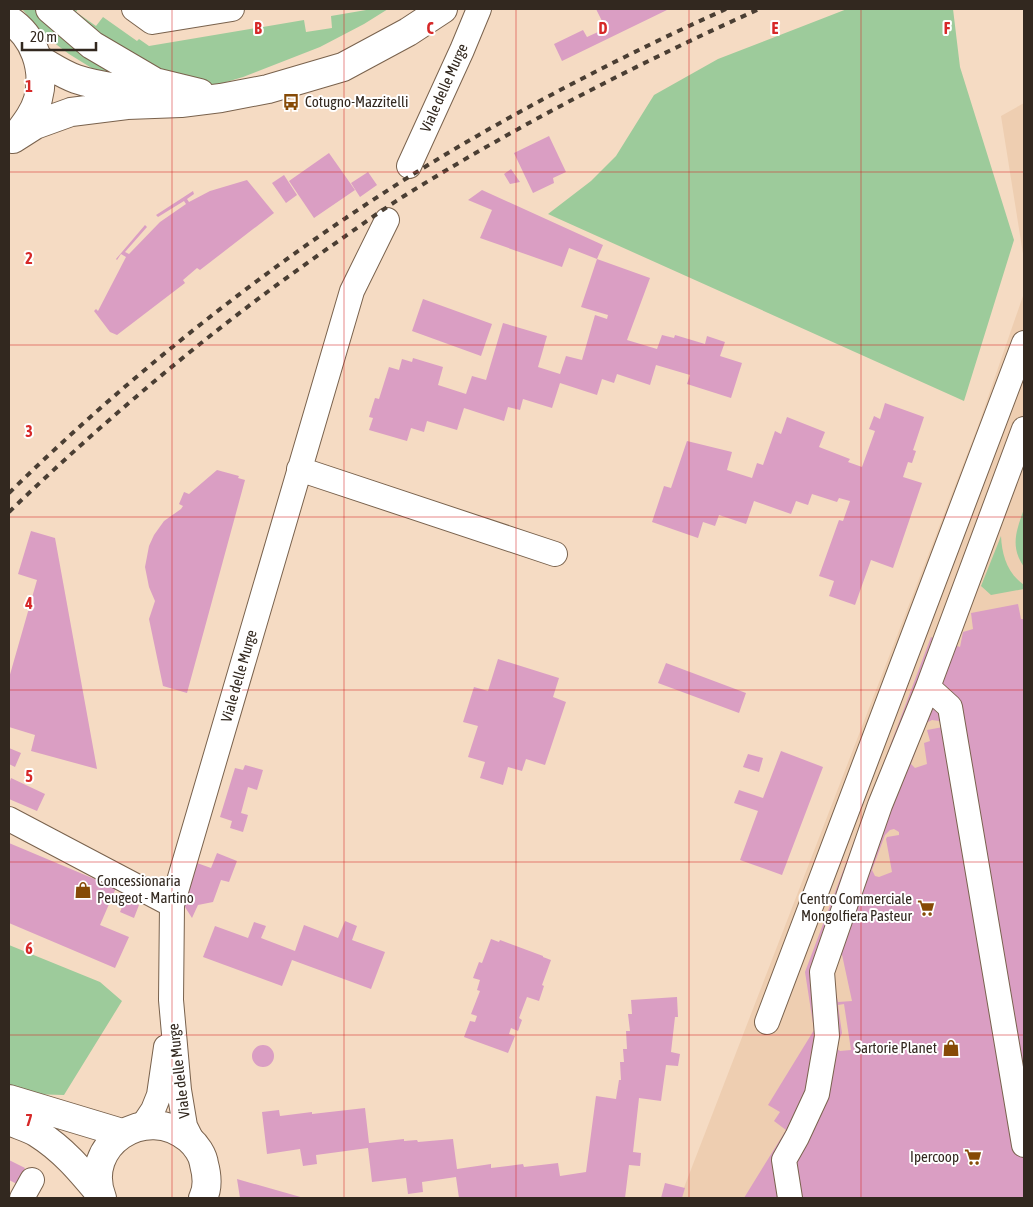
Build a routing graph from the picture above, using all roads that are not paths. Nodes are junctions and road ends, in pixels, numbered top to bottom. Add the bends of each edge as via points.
1 (50, 9) edge
2 (134, 9) edge
3 (232, 9) edge
4 (443, 9) edge
5 (479, 9) edge
6 (9, 20) edge
7 (38, 58) junction
8 (221, 98) junction
9 (181, 103) junction
10 (11, 140) edge
11 (409, 166) dead end
12 (386, 220) dead end
13 (1024, 343) edge
14 (1024, 429) edge
15 (299, 469) junction
16 (555, 554) dead end
17 (928, 687) junction
18 (9, 818) edge
19 (172, 905) junction
20 (172, 1008) junction
21 (767, 1022) dead end
22 (9, 1099) edge
23 (39, 1120) junction
24 (9, 1121) edge
25 (133, 1129) junction
26 (194, 1144) junction
27 (1024, 1145) edge
28 (101, 1197) edge
29 (204, 1197) edge
30 (790, 1198) edge

1 - 8 main road via 92,45 155,82
2 - 3 street via 152,22
4 - 8 main road via 343,67 268,89
5 - 11 street, Viale delle Murge
6 - 7 main road via 17,25
7 - 9 main road via 62,73 92,84
7 - 10 main road via 38,99 31,115
8 - 9 main road
9 - 10 main road via 127,104 71,112 35,125
12 - 15 street, Viale delle Murge via 352,291
13 - 21 street
14 - 17 street
15 - 16 street
15 - 19 street, Viale delle Murge
17 - 27 street via 950,707
17 - 30 street via 880,805 822,972 828,1036 817,1094 784,1160
18 - 19 street
19 - 20 street, Viale delle Murge
20 - 25 street via 159,1096
20 - 26 street, Viale delle Murge via 179,1090 185,1126
22 - 23 main road
23 - 24 main road
23 - 25 main road
23 - 28 main road
25 - 26 main road via 164,1126 181,1132
25 - 28 main road via 113,1141 103,1155 98,1172
26 - 29 main road via 204,1159 207,1177

